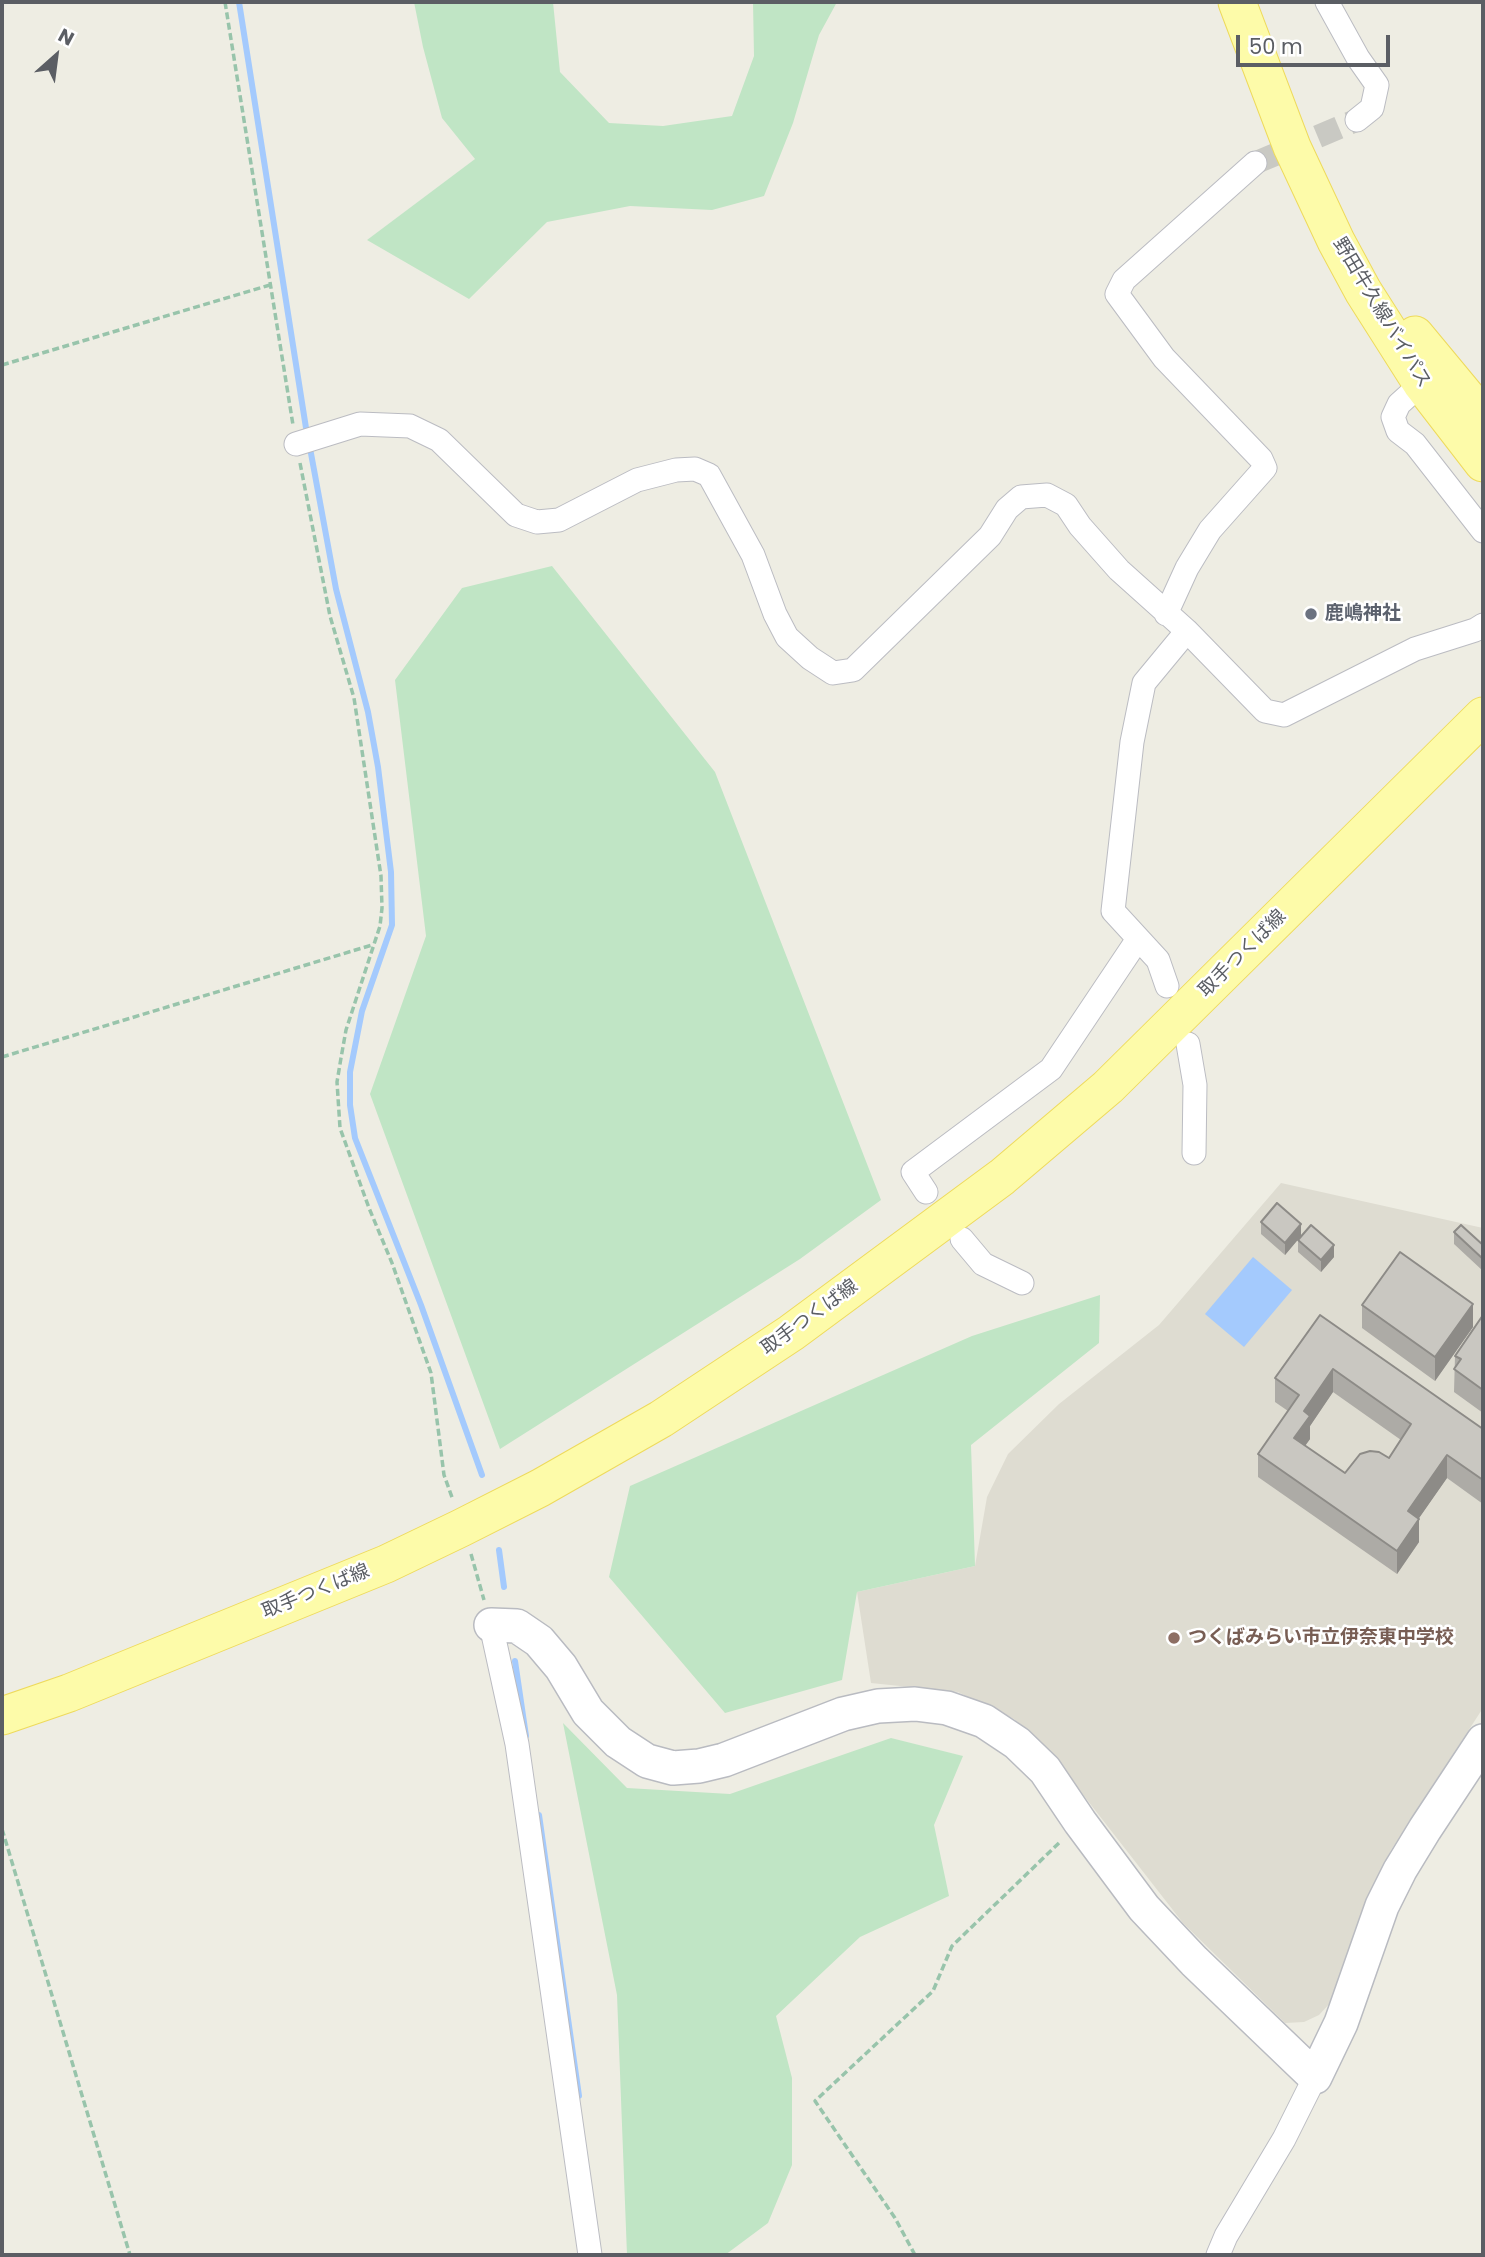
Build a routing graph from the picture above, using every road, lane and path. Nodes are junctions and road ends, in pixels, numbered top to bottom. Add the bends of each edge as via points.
1 (225, 2) edge
2 (1237, 2) edge
3 (1326, 2) edge
4 (1357, 120) tunnel mouth
5 (1255, 163) tunnel mouth
6 (270, 285) junction
7 (2, 365) edge
8 (1431, 375) junction
9 (1483, 417) edge
10 (296, 444) junction
11 (1483, 463) edge
12 (1483, 531) edge
13 (1166, 614) junction
14 (1483, 625) edge
15 (1187, 631) junction
16 (1483, 716) edge
17 (1138, 939) junction
18 (373, 944) junction
19 (1167, 986) dead end
20 (1188, 1044) dead end
21 (2, 1057) edge
22 (1194, 1153) dead end
23 (926, 1192) dead end
24 (962, 1239) dead end
25 (1022, 1283) dead end
26 (461, 1528) junction
27 (491, 1625) junction
28 (2, 1716) edge
29 (1483, 1741) edge
30 (1080, 1822) junction
31 (2, 1829) edge
32 (1315, 2077) junction
33 (130, 2255) edge
34 (590, 2255) edge
35 (915, 2255) edge
36 (1218, 2255) edge

1 - 6 path
2 - 8 main road, 野田牛久線バイパス via 1292,146 1336,241 1363,291
3 - 4 street via 1377,85 1372,108
5 - 13 street via 1124,280 1117,294 1164,358 1265,468 1210,530
6 - 7 path
6 - 10 path
8 - 9 main road, 野田牛久線バイパス
8 - 11 main road, 野田牛久線バイパス
8 - 12 street via 1399,404 1393,417 1398,431 1415,444
10 - 13 street via 360,424 410,426 439,440 516,515 537,522 559,520 637,480 695,469 709,475 753,555 787,637 833,673 853,670 990,536 1021,497 1047,495 1066,505 1119,570
10 - 18 path via 321,576 354,698 365,762 381,876 380,926
13 - 15 street
14 - 15 street via 1415,649 1284,715 1265,711
15 - 17 street via 1144,683 1132,742 1113,911
16 - 26 main road, 取手つくば線 via 1108,1087 1002,1177 791,1334 662,1419
17 - 19 street via 1158,960
17 - 23 street via 1051,1069 913,1172
18 - 21 path
18 - 26 path via 343,1044 337,1082 340,1128 430,1374 444,1475
20 - 22 street via 1195,1085
24 - 25 street via 983,1264
26 - 27 path
26 - 28 main road, 取手つくば線 via 373,1569
27 - 30 street via 517,1626 538,1641 561,1667 588,1712 618,1742 647,1761 673,1768 699,1766 855,1711 915,1704 947,1707 984,1721 1017,1743 1045,1770
27 - 34 street via 517,1744
29 - 32 street via 1400,1870
30 - 32 street via 1144,1908
30 - 35 path via 952,1945 933,1991 815,2101
31 - 33 path
32 - 36 street

